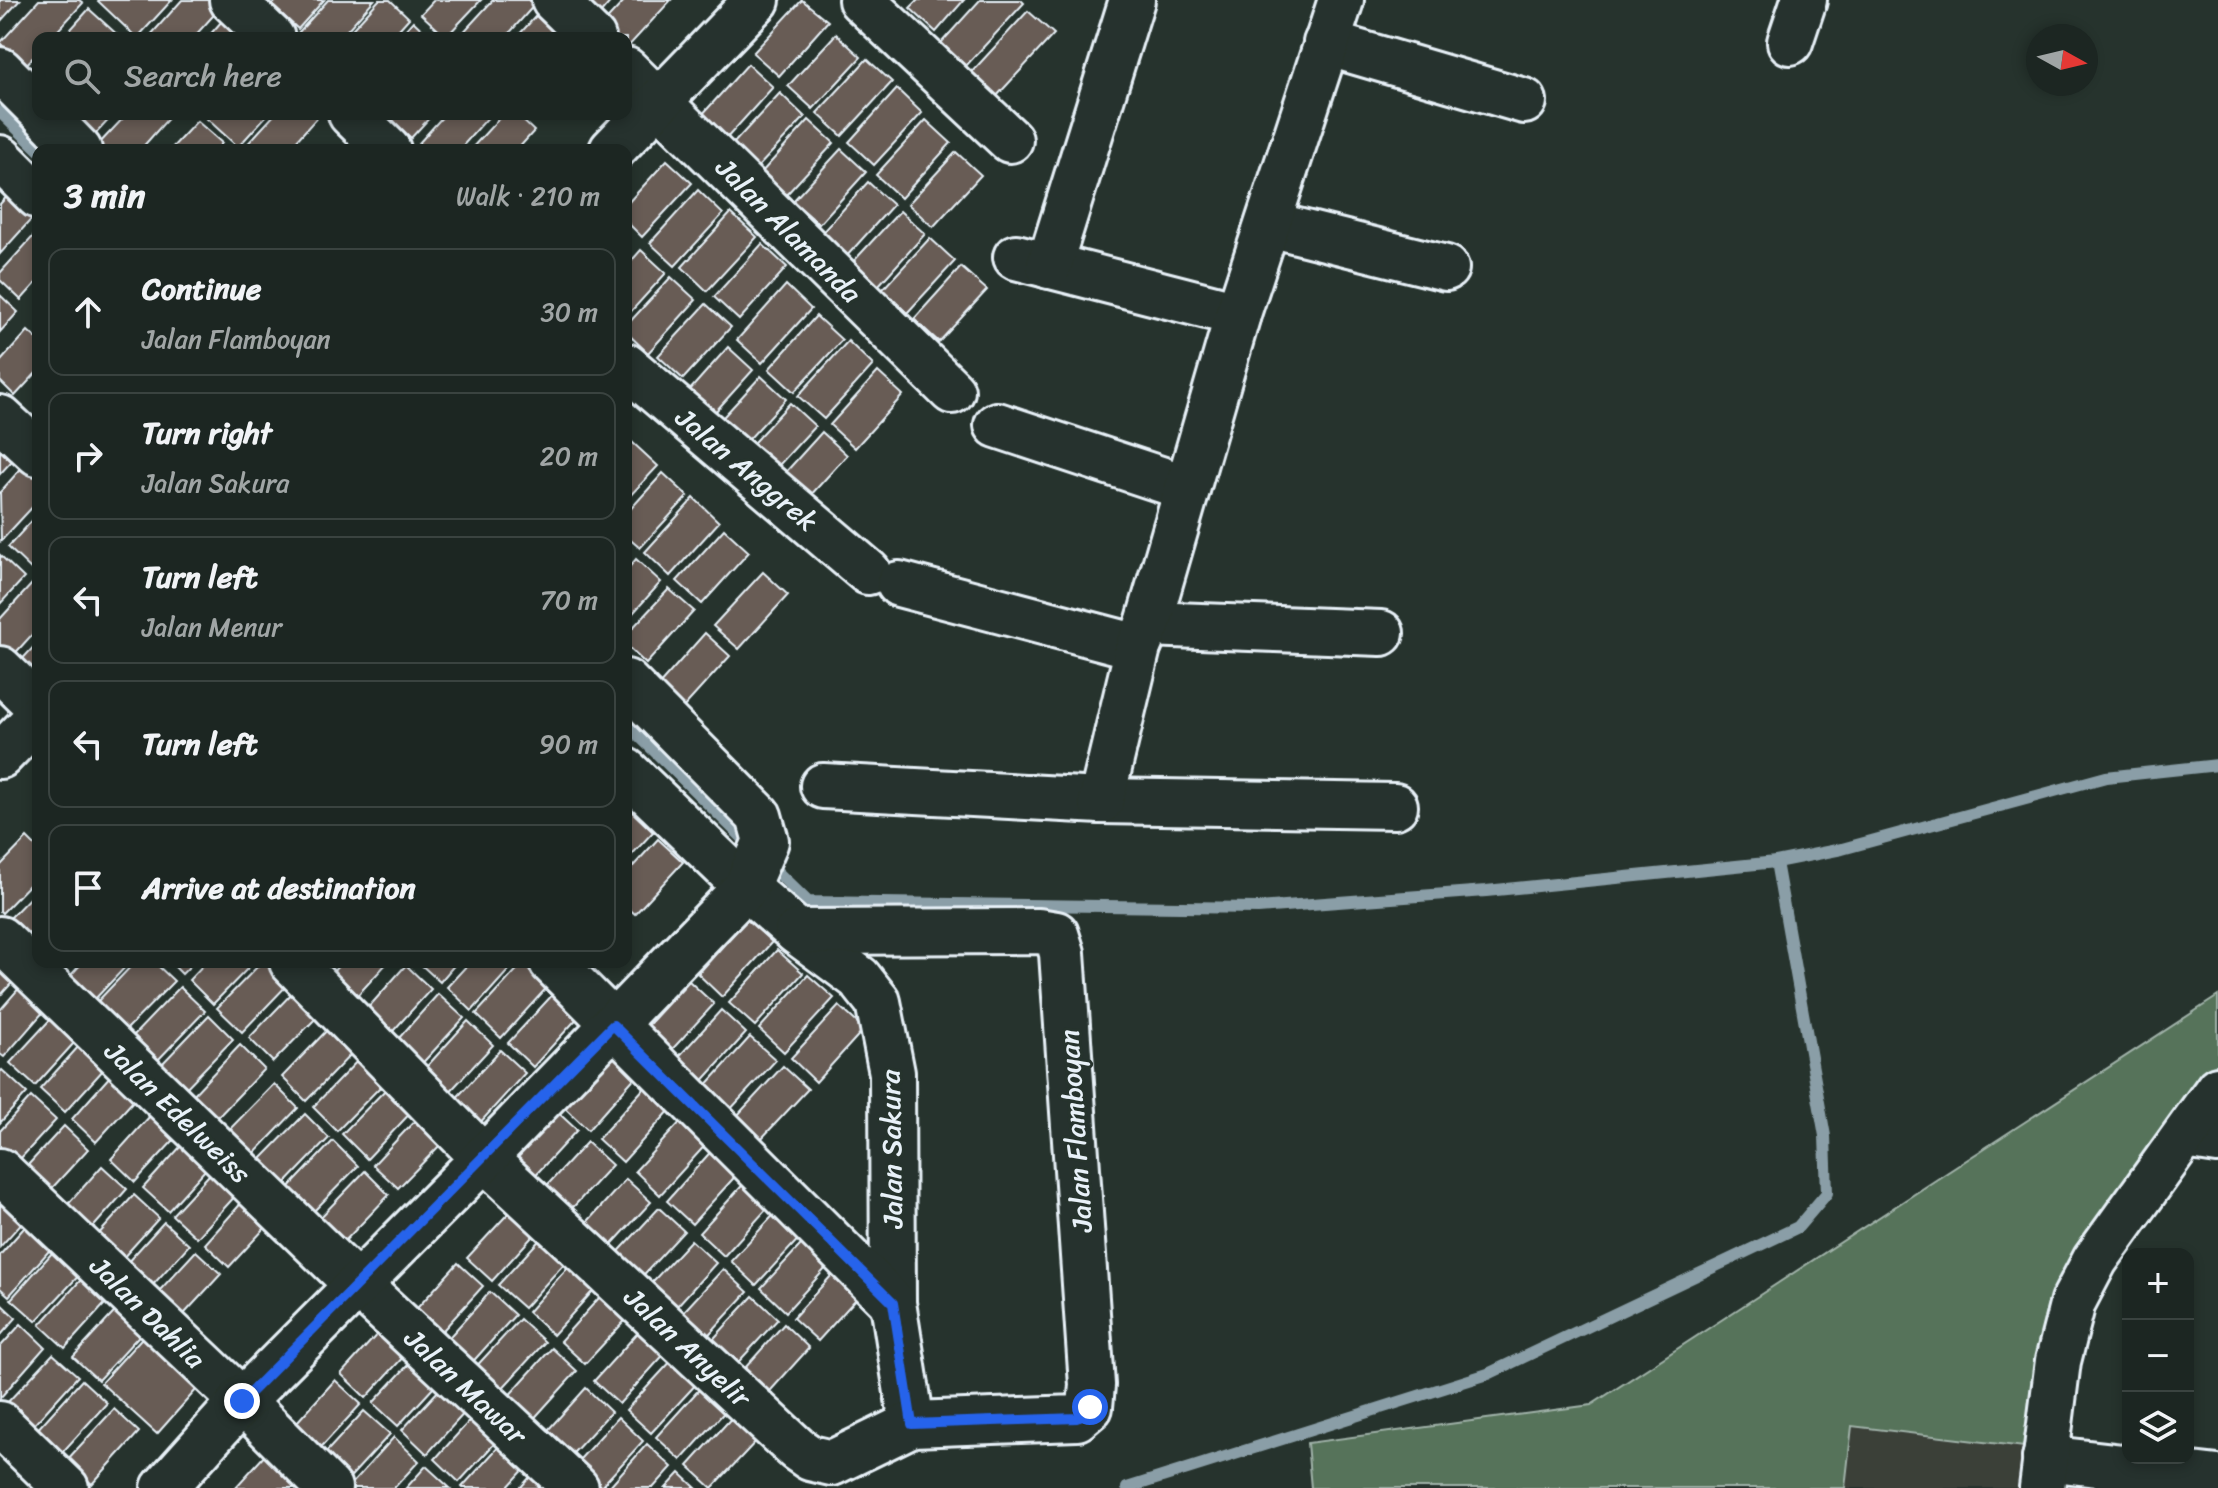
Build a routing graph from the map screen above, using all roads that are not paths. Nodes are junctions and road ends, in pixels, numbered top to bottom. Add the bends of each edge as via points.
1 (232, 0) edge
2 (554, 0) edge
3 (757, 0) edge
4 (861, 0) edge
5 (1132, 0) edge
6 (1341, 0) edge
7 (1804, 0) edge
8 (266, 32) edge
9 (587, 32) edge
10 (1790, 42) dead end
11 (1326, 43) junction
12 (0, 70) edge
13 (632, 76) edge
14 (1524, 101) dead end
15 (32, 102) edge
16 (660, 103) junction
17 (50, 120) edge
18 (357, 120) edge
19 (1010, 140) dead end
20 (73, 144) edge
21 (382, 144) edge
22 (618, 144) edge
23 (0, 158) edge
24 (32, 190) edge
25 (1269, 224) junction
26 (1446, 268) dead end
27 (1238, 314) junction
28 (632, 371) edge
29 (952, 391) dead end
30 (0, 418) edge
31 (997, 425) dead end
32 (32, 447) edge
33 (1187, 488) junction
34 (1381, 633) dead end
35 (1143, 636) junction
36 (0, 669) edge
37 (632, 688) edge
38 (32, 700) edge
39 (32, 723) edge
40 (0, 756) edge
41 (632, 777) edge
42 (823, 786) dead end
43 (1101, 801) junction
44 (1395, 806) dead end
45 (746, 887) junction
46 (797, 932) junction
47 (0, 939) edge
48 (298, 968) edge
49 (558, 968) edge
50 (613, 1025) junction
51 (2218, 1089) edge
52 (2202, 1138) edge
53 (484, 1158) junction
54 (0, 1171) edge
55 (357, 1285) junction
56 (893, 1303) junction
57 (242, 1401) junction
58 (0, 1424) edge
59 (912, 1424) junction
60 (2044, 1473) edge
61 (2218, 1478) edge
62 (66, 1488) edge
63 (164, 1488) edge
64 (329, 1488) edge
65 (576, 1488) edge

1 - 8 street
2 - 9 street
3 - 16 street
4 - 19 street
5 - 27 street via 1033,262
6 - 11 street
7 - 10 street
11 - 14 street
11 - 25 street
12 - 15 street
13 - 16 street, Jalan Alamanda
16 - 22 street
16 - 29 street, Jalan Alamanda
17 - 20 street
18 - 21 street
23 - 24 street
25 - 26 street
25 - 27 street
27 - 33 street
28 - 35 street, Jalan Anggrek via 884,578
30 - 32 street
31 - 33 street
33 - 35 street
34 - 35 street
35 - 43 street
36 - 38 street
37 - 45 street via 759,816 766,841
39 - 40 street
41 - 45 street, Jalan Sakura
42 - 43 street
43 - 44 street
45 - 46 street, Jalan Sakura
45 - 50 street
46 - 56 street, Jalan Sakura via 859,978 878,1002 892,1073
46 - 59 street, Jalan Flamboyan via 1038,931 1056,934 1062,953 1090,1407 1077,1418
47 - 55 street, Jalan Edelweiss
48 - 53 street, Jalan Anyelir
49 - 50 street
50 - 53 street
50 - 56 street
51 - 52 street
52 - 60 street via 2095,1260 2073,1302 2058,1361
53 - 55 street
53 - 59 street, Jalan Anyelir via 810,1458 832,1463
54 - 57 street, Jalan Dahlia
55 - 57 street
55 - 65 street, Jalan Mawar
56 - 59 street, Jalan Sakura
57 - 63 street
57 - 64 street, Jalan Dahlia
58 - 62 street
60 - 61 street

